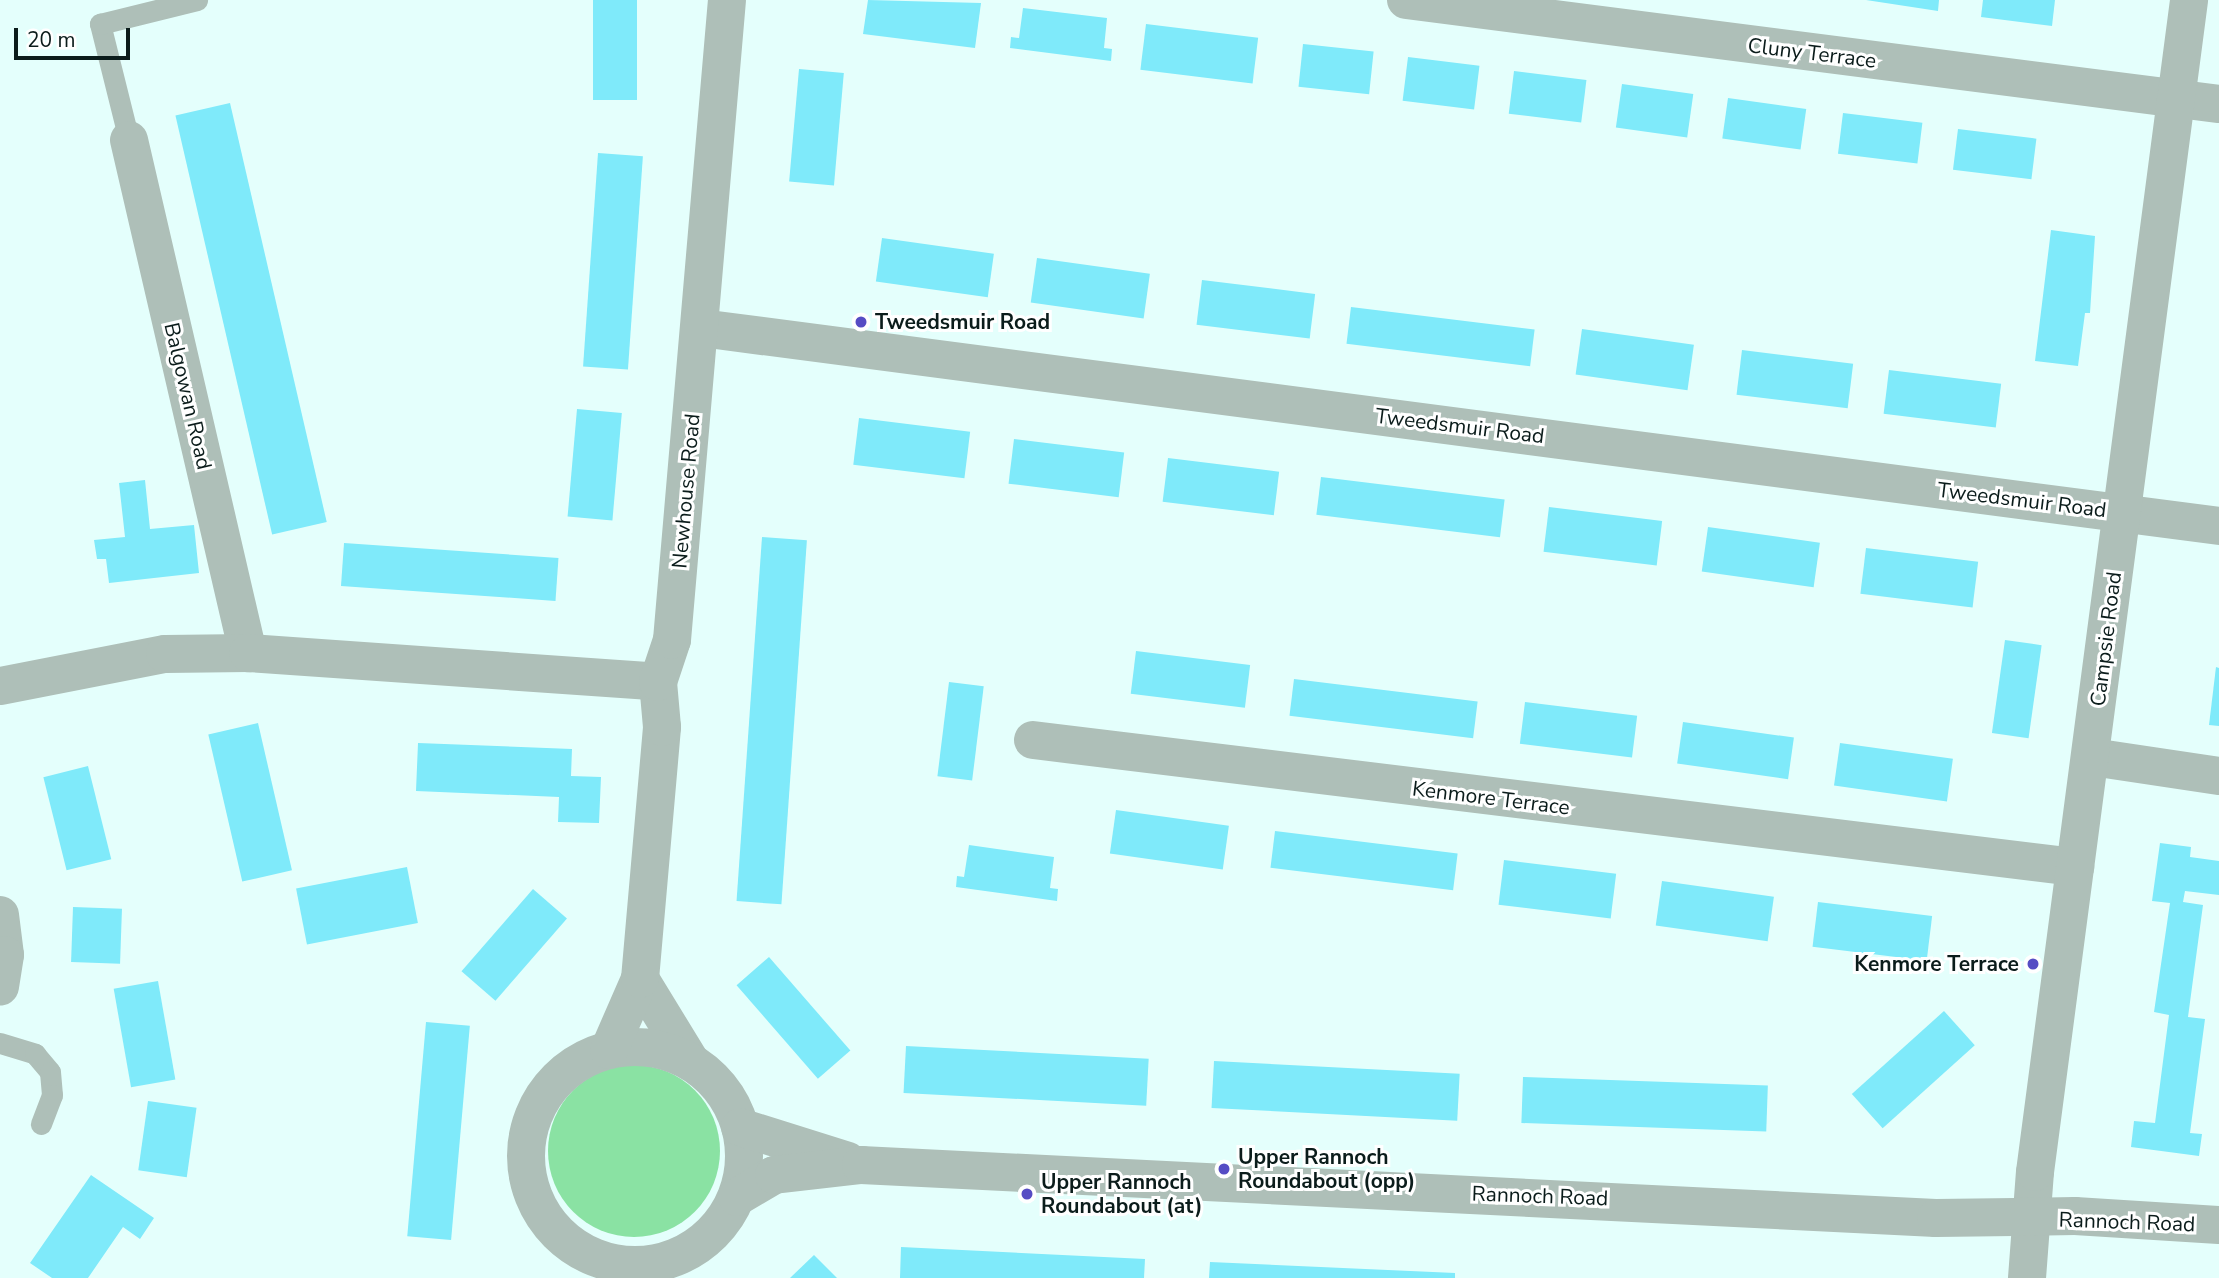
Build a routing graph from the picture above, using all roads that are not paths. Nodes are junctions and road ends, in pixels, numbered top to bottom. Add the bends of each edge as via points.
1 (197, 0) edge
2 (727, 0) edge
3 (1406, 0) edge
4 (2189, 0) edge
5 (2177, 98) junction
6 (2219, 104) edge
7 (129, 141) joint
8 (701, 328) junction
9 (2120, 513) junction
10 (2219, 526) edge
11 (248, 653) junction
12 (658, 682) junction
13 (0, 686) edge
14 (1033, 740) dead end
15 (2092, 757) junction
16 (2219, 776) edge
17 (2075, 867) junction
18 (0, 915) edge
19 (640, 979) junction
20 (0, 987) edge
21 (0, 1043) edge
22 (608, 1050) junction
23 (689, 1059) junction
24 (41, 1124) dead end
25 (740, 1127) junction
26 (861, 1165) junction
27 (737, 1197) junction
28 (2033, 1221) junction
29 (2219, 1225) edge
30 (593, 1267) edge
31 (640, 1272) edge
32 (2027, 1278) edge

1 - 7 lane via 100,24
2 - 8 street, Newhouse Road
3 - 5 street, Cluny Terrace
4 - 5 street, Campsie Road
5 - 6 street, Cluny Terrace
5 - 9 street, Campsie Road
7 - 11 street, Balgowan Road
8 - 9 street, Tweedsmuir Road
8 - 12 street, Newhouse Road via 672,640
9 - 10 street, Tweedsmuir Road
9 - 15 street, Campsie Road
11 - 12 street
11 - 13 street via 164,654
12 - 19 street, Newhouse Road via 662,727
14 - 17 street, Kenmore Terrace
15 - 16 street
15 - 17 street, Campsie Road
17 - 28 street, Campsie Road
18 - 20 street via 5,955
19 - 22 street, Newhouse Road
19 - 23 street
21 - 24 lane via 35,1054 50,1072 52,1095
22 - 23 street via 645,1047
22 - 30 street via 578,1063 553,1085 534,1113 526,1146 527,1179 539,1211
23 - 25 street via 717,1087
25 - 26 street, Rannoch Road
25 - 27 street via 745,1165
26 - 27 street, Rannoch Road via 774,1175
26 - 28 street, Rannoch Road
27 - 31 street via 697,1246
28 - 29 street, Rannoch Road via 2075,1216
28 - 32 street, Campsie Road
30 - 31 street

